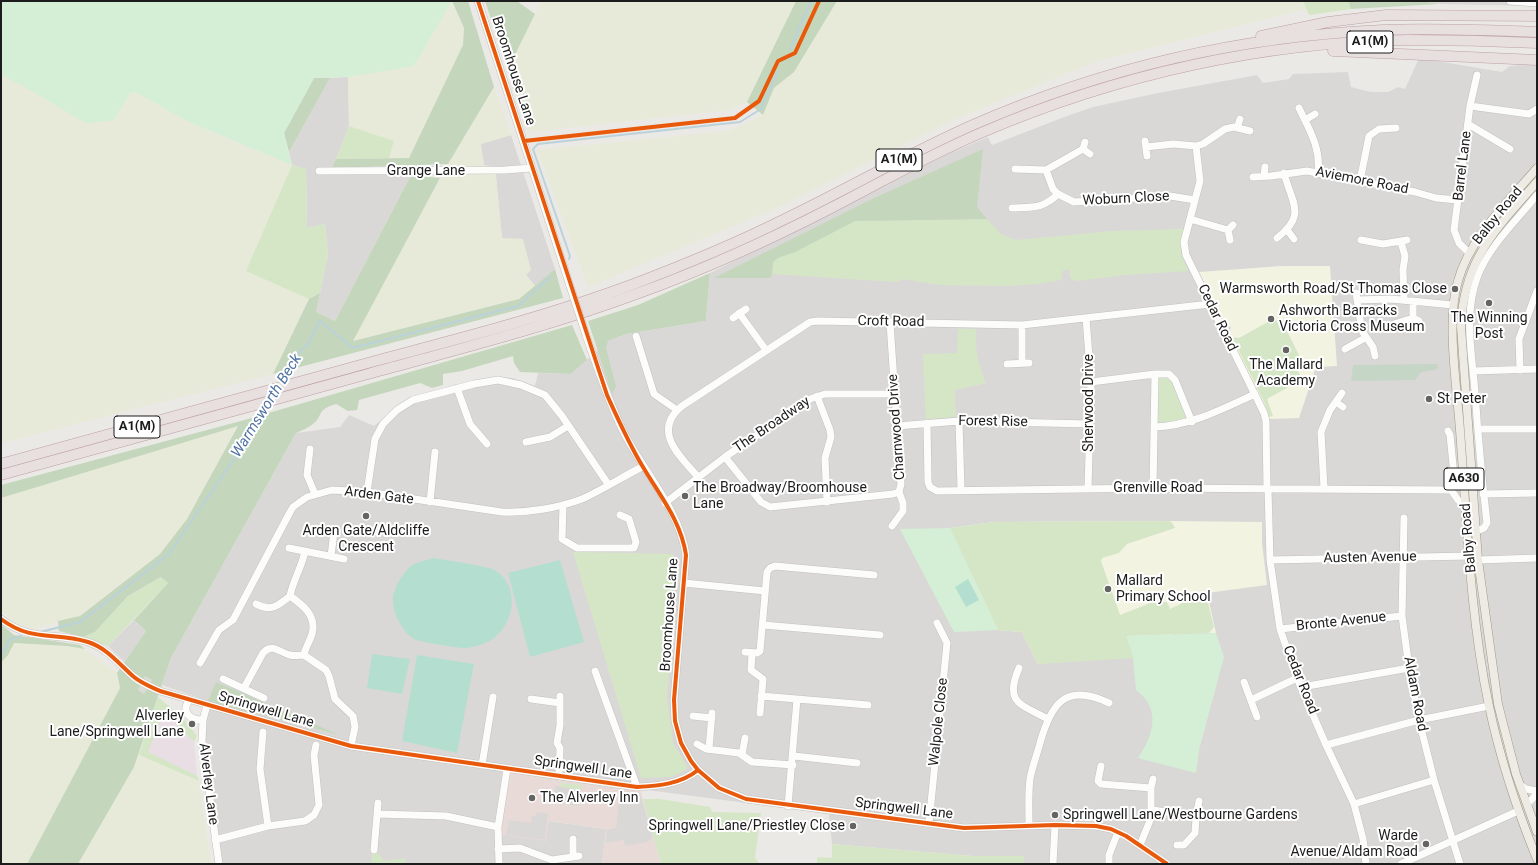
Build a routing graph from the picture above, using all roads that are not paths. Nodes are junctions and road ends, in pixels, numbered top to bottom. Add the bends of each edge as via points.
1 (478, 1) edge
2 (1510, 1) edge
3 (1537, 3) edge
4 (1537, 16) edge
5 (1537, 32) edge
6 (1537, 43) edge
7 (1198, 54) junction
8 (1537, 60) edge
9 (1204, 64) junction
10 (1477, 75) dead end
11 (1470, 106) junction
12 (1299, 108) dead end
13 (1537, 109) edge
14 (1315, 114) dead end
15 (1240, 119) dead end
16 (1305, 120) junction
17 (1468, 124) junction
18 (1237, 128) junction
19 (1396, 128) dead end
20 (1250, 130) dead end
21 (1196, 146) junction
22 (1510, 149) dead end
23 (1090, 154) dead end
24 (1147, 156) dead end
25 (1265, 167) dead end
26 (532, 168) junction
27 (1537, 168) edge
28 (1015, 169) dead end
29 (1046, 170) junction
30 (319, 171) dead end
31 (1318, 172) junction
32 (1284, 173) junction
33 (1253, 176) dead end
34 (1264, 176) junction
35 (1360, 181) junction
36 (1537, 182) edge
37 (1058, 194) junction
38 (1537, 195) edge
39 (1195, 200) junction
40 (1458, 200) junction
41 (1012, 208) dead end
42 (1190, 219) junction
43 (1288, 231) junction
44 (1278, 238) dead end
45 (1294, 239) dead end
46 (1230, 240) dead end
47 (1361, 240) dead end
48 (1469, 253) junction
49 (1537, 291) edge
50 (1404, 300) junction
51 (1413, 302) junction
52 (1210, 304) junction
53 (1453, 305) junction
54 (746, 309) dead end
55 (739, 313) junction
56 (733, 318) dead end
57 (1086, 318) junction
58 (1413, 318) junction
59 (890, 323) junction
60 (1394, 324) dead end
61 (1022, 325) junction
62 (1421, 328) dead end
63 (636, 336) dead end
64 (1365, 338) junction
65 (1345, 349) dead end
66 (766, 350) junction
67 (1375, 356) dead end
68 (1007, 364) dead end
69 (1537, 369) edge
70 (1520, 370) junction
71 (1473, 371) junction
72 (1155, 374) junction
73 (1091, 382) junction
74 (457, 388) junction
75 (1342, 393) dead end
76 (894, 394) junction
77 (1255, 394) junction
78 (817, 396) junction
79 (1336, 402) junction
80 (1343, 407) dead end
81 (677, 410) junction
82 (959, 421) junction
83 (1192, 422) junction
84 (927, 423) junction
85 (1090, 424) junction
86 (568, 426) junction
87 (897, 426) junction
88 (1154, 428) junction
89 (1537, 429) edge
90 (1478, 430) junction
91 (1448, 431) dead end
92 (526, 442) dead end
93 (486, 444) dead end
94 (310, 449) dead end
95 (435, 452) dead end
96 (725, 457) junction
97 (1, 464) edge
98 (642, 467) junction
99 (1, 476) edge
100 (698, 478) junction
101 (608, 484) junction
102 (1153, 488) junction
103 (1267, 488) junction
104 (1324, 488) junction
105 (1088, 489) junction
106 (961, 490) junction
107 (1451, 490) junction
108 (367, 492) junction
109 (899, 492) junction
110 (1537, 493) edge
111 (315, 494) junction
112 (1483, 494) junction
113 (430, 502) junction
114 (827, 502) junction
115 (666, 503) junction
116 (563, 505) junction
117 (1466, 506) junction
118 (620, 515) dead end
119 (1404, 518) dead end
120 (892, 526) dead end
121 (1477, 531) junction
122 (334, 532) dead end
123 (289, 548) dead end
124 (305, 551) junction
125 (331, 556) junction
126 (344, 558) dead end
127 (1404, 558) junction
128 (1474, 558) junction
129 (1537, 558) edge
130 (1270, 560) junction
131 (874, 575) dead end
132 (684, 583) junction
133 (765, 591) junction
134 (290, 596) junction
135 (256, 604) dead end
136 (1402, 616) junction
137 (1, 619) edge
138 (937, 623) dead end
139 (762, 625) junction
140 (1280, 629) junction
141 (880, 635) dead end
142 (304, 655) junction
143 (200, 664) dead end
144 (1019, 668) dead end
145 (1409, 668) junction
146 (595, 671) dead end
147 (1297, 678) junction
148 (224, 679) dead end
149 (1244, 682) dead end
150 (1302, 687) junction
151 (244, 688) junction
152 (761, 696) junction
153 (493, 697) dead end
154 (264, 698) dead end
155 (531, 699) dead end
156 (797, 699) junction
157 (189, 700) junction
158 (1251, 700) junction
159 (1109, 703) dead end
160 (206, 705) junction
161 (868, 705) dead end
162 (1489, 706) junction
163 (760, 713) dead end
164 (693, 716) dead end
165 (1257, 717) dead end
166 (1048, 718) junction
167 (203, 720) junction
168 (1419, 720) junction
169 (263, 732) dead end
170 (745, 738) dead end
171 (697, 744) dead end
172 (316, 745) dead end
173 (1326, 745) junction
174 (351, 746) junction
175 (709, 749) junction
176 (742, 755) junction
177 (794, 756) junction
178 (857, 763) dead end
179 (482, 765) junction
180 (793, 765) junction
181 (1101, 766) dead end
182 (508, 769) junction
183 (698, 770) junction
184 (559, 776) junction
185 (1153, 779) dead end
186 (1434, 780) junction
187 (1520, 785) junction
188 (637, 787) junction
189 (1151, 788) junction
190 (1537, 791) edge
191 (1537, 794) edge
192 (1199, 801) dead end
193 (378, 803) dead end
194 (1354, 804) junction
195 (1527, 804) junction
196 (788, 806) junction
197 (1152, 810) junction
198 (1518, 811) junction
199 (377, 814) junction
200 (1196, 816) junction
201 (929, 823) junction
202 (1055, 825) junction
203 (268, 826) junction
204 (1029, 826) junction
205 (498, 827) junction
206 (1118, 832) junction
207 (1537, 832) edge
208 (573, 839) dead end
209 (215, 840) junction
210 (1453, 841) junction
211 (1140, 845) junction
212 (1176, 845) dead end
213 (498, 849) junction
214 (374, 850) dead end
215 (1537, 859) edge
216 (219, 864) edge
217 (499, 864) edge
218 (1053, 864) edge
219 (1109, 864) edge
220 (1167, 864) edge
221 (1366, 864) edge
222 (1401, 864) edge
223 (1460, 864) edge

1 - 26 street, Broomhouse Lane
2 - 3 street
4 - 7 highway via 1414,14 1365,17 1251,38
5 - 7 highway, A1(M) via 1355,32 1260,42
6 - 9 highway, A1(M) via 1380,41 1281,50
7 - 97 highway, A1(M) via 1113,75 1012,109 915,151 790,217 633,284 557,310
8 - 9 highway via 1344,50 1283,54
9 - 99 highway, A1(M) via 1116,85 1067,100 982,132 921,160 748,248 637,294 507,336
10 - 11 street, Barrel Lane
11 - 13 street via 1529,114
11 - 17 street, Barrel Lane
12 - 16 street
14 - 16 street
15 - 18 street
16 - 31 street via 1316,144
17 - 22 street
17 - 40 street, Barrel Lane
18 - 20 street
18 - 21 street via 1225,129 1204,144
19 - 35 street via 1379,129 1369,136
21 - 24 street via 1146,144
21 - 39 street, Cedar Road via 1200,175
23 - 29 street via 1084,146
25 - 34 street
26 - 30 street, Grange Lane
26 - 98 street, Broomhouse Lane, bridge via 606,395
27 - 48 main road, Balby Road / A630 via 1480,236
28 - 29 street
29 - 37 street via 1049,183
31 - 32 street, Aviemore Road
31 - 35 street, Aviemore Road
32 - 34 street, Aviemore Road
32 - 43 street via 1296,209 1295,218
33 - 34 street, Aviemore Road
35 - 40 street, Aviemore Road via 1436,198
36 - 121 main road, Balby Road / A630 via 1492,234 1480,252 1463,297 1463,358
37 - 39 street, Woburn Close via 1074,202 1170,196
37 - 41 street via 1039,207
38 - 71 street via 1494,248 1478,275 1469,316 1470,358
39 - 42 street, Cedar Road
40 - 48 street, Barrel Lane via 1454,230 1459,243
42 - 46 street via 1231,228
42 - 52 street, Cedar Road via 1184,242 1186,255
43 - 44 street
43 - 45 street
47 - 50 street via 1383,244 1404,241
48 - 53 main road, Balby Road / A630 via 1458,278
49 - 70 street via 1519,339
50 - 51 street
50 - 64 street via 1356,296
51 - 53 street
51 - 58 street
52 - 57 street, Croft Road
52 - 77 street, Cedar Road
53 - 117 main road, Balby Road / A630
54 - 55 street
55 - 56 street
55 - 66 street
57 - 61 street, Croft Road
57 - 73 street, Sherwood Drive
58 - 60 street
58 - 62 street via 1419,321
59 - 61 street, Croft Road
59 - 66 street, Croft Road via 817,320
59 - 76 street, Charnwood Drive
61 - 68 street via 1025,363
63 - 81 street via 654,394
64 - 65 street
64 - 67 street via 1373,347
66 - 81 street, Croft Road
69 - 70 street
70 - 71 street
71 - 90 street
72 - 73 street
72 - 83 street via 1172,376
72 - 88 street
73 - 85 street, Sherwood Drive
74 - 86 street via 498,380 521,385 544,395
74 - 93 street via 470,424
74 - 108 street via 408,403 383,424 374,444
75 - 79 street
76 - 78 street, The Broadway
76 - 87 street, Charnwood Drive
77 - 83 street
77 - 103 street, Cedar Road via 1266,421
78 - 96 street, The Broadway
78 - 114 street via 831,437 824,458
79 - 80 street
79 - 104 street via 1324,421 1321,432
81 - 100 street via 669,422 668,434 674,448
82 - 84 street, Forest Rise
82 - 85 street, Forest Rise
82 - 106 street
83 - 88 street
84 - 87 street, Forest Rise
84 - 106 street, Grenville Road via 930,487 937,491
85 - 105 street, Sherwood Drive
86 - 92 street via 550,437
86 - 101 street
87 - 109 street, Charnwood Drive via 902,484
88 - 102 street
89 - 90 street
90 - 112 street
91 - 107 street via 1455,484
94 - 111 street via 307,475
95 - 113 street
96 - 100 street, The Broadway
96 - 114 street via 765,506 775,508
98 - 101 street, Arden Gate
98 - 115 street, Broomhouse Lane
100 - 115 street, The Broadway
101 - 116 street, Arden Gate via 581,499
102 - 103 street, Grenville Road
102 - 105 street, Grenville Road
103 - 104 street, Grenville Road
103 - 130 street, Cedar Road
104 - 107 street, Grenville Road
105 - 106 street, Grenville Road
107 - 117 street
108 - 111 street, Arden Gate via 332,490
108 - 113 street, Arden Gate
109 - 114 street
109 - 120 street, Charnwood Drive via 903,511
110 - 112 street
111 - 143 street, Arden Gate via 300,501 291,510 233,620 217,633
112 - 121 street via 1487,523 1484,528
113 - 116 street, Arden Gate via 511,512
115 - 132 street, Broomhouse Lane via 684,546
116 - 118 street via 562,539 577,548 634,548 636,542 629,519
117 - 128 main road, Balby Road / A630
119 - 127 street, Aldam Road
121 - 128 main road, Balby Road / A630
122 - 125 street
123 - 124 street
124 - 125 street
124 - 134 street
125 - 126 street
127 - 128 street, Austen Avenue
127 - 130 street, Austen Avenue
127 - 136 street, Aldam Road
128 - 129 street, Austen Avenue
128 - 162 main road, Balby Road / A630 via 1474,608
128 - 187 main road, Balby Road / A630 via 1498,704
130 - 140 street, Cedar Road
131 - 133 street via 775,566 767,572
132 - 133 street
132 - 183 street, Broomhouse Lane via 674,710 681,743
133 - 139 street
134 - 135 street via 272,608
134 - 142 street via 306,609 313,623 312,634
136 - 140 street, Bronte Avenue
136 - 145 street, Aldam Road
137 - 157 street, Springwell Lane via 17,630 32,635 88,642 112,656 145,685
138 - 201 street, Walpole Close via 947,643
139 - 141 street
139 - 152 street via 760,651 748,652 751,670 763,679
140 - 147 street, Cedar Road
142 - 151 street via 290,656 273,647 267,649
142 - 174 street via 326,670 335,699 353,716 355,727
144 - 166 street via 1013,682 1014,698 1021,705
145 - 150 street
145 - 168 street, Aldam Road
146 - 188 street
147 - 150 street, Cedar Road
147 - 158 street
148 - 151 street
149 - 158 street
150 - 173 street, Cedar Road
151 - 154 street
152 - 156 street
152 - 163 street
153 - 179 street
155 - 184 street via 560,700 557,743 560,748
156 - 161 street
156 - 177 street
157 - 160 street, Springwell Lane
157 - 167 street via 186,710 188,716 194,720
158 - 165 street
159 - 166 street via 1093,696 1073,695 1053,708
160 - 167 street, Alverley Lane
160 - 174 street, Springwell Lane
162 - 168 street
162 - 198 main road, Balby Road / A630
164 - 175 street via 712,716
166 - 204 street via 1031,778
167 - 209 street, Alverley Lane via 202,741
168 - 173 street
168 - 186 street, Aldam Road
169 - 203 street via 260,769
170 - 176 street
171 - 175 street
172 - 203 street via 314,755 319,804 317,811 305,821
173 - 194 street, Cedar Road
174 - 179 street, Springwell Lane
175 - 176 street
176 - 180 street via 752,762
177 - 178 street
177 - 180 street
179 - 182 street, Springwell Lane
180 - 196 street
181 - 189 street via 1098,778 1101,784
182 - 184 street, Springwell Lane
182 - 205 street
183 - 188 street, Springwell Lane via 669,784
183 - 196 street, Springwell Lane via 719,788 746,799
184 - 188 street, Springwell Lane
185 - 189 street
186 - 194 street
186 - 210 street, Aldam Road
187 - 190 street
187 - 195 main road, Balby Road / A630
189 - 197 street
191 - 195 street
192 - 200 street
193 - 199 street
194 - 221 street, Cedar Road
195 - 198 main road
195 - 207 main road, A630
196 - 201 street, Springwell Lane
197 - 200 street
197 - 211 street via 1149,825
198 - 210 street
198 - 215 main road, A630
199 - 205 street via 446,816
199 - 214 street
200 - 212 street via 1195,833 1184,845
201 - 204 street, Springwell Lane via 964,828
202 - 204 street, Springwell Lane
202 - 206 street, Springwell Lane via 1096,826
202 - 218 street
203 - 209 street
205 - 213 street
206 - 211 street, Springwell Lane
206 - 219 street via 1109,855
208 - 213 street via 576,856 552,860 520,848
209 - 216 street, Alverley Lane
210 - 222 street
210 - 223 street, Aldam Road
211 - 220 street, Springwell Lane
213 - 217 street

